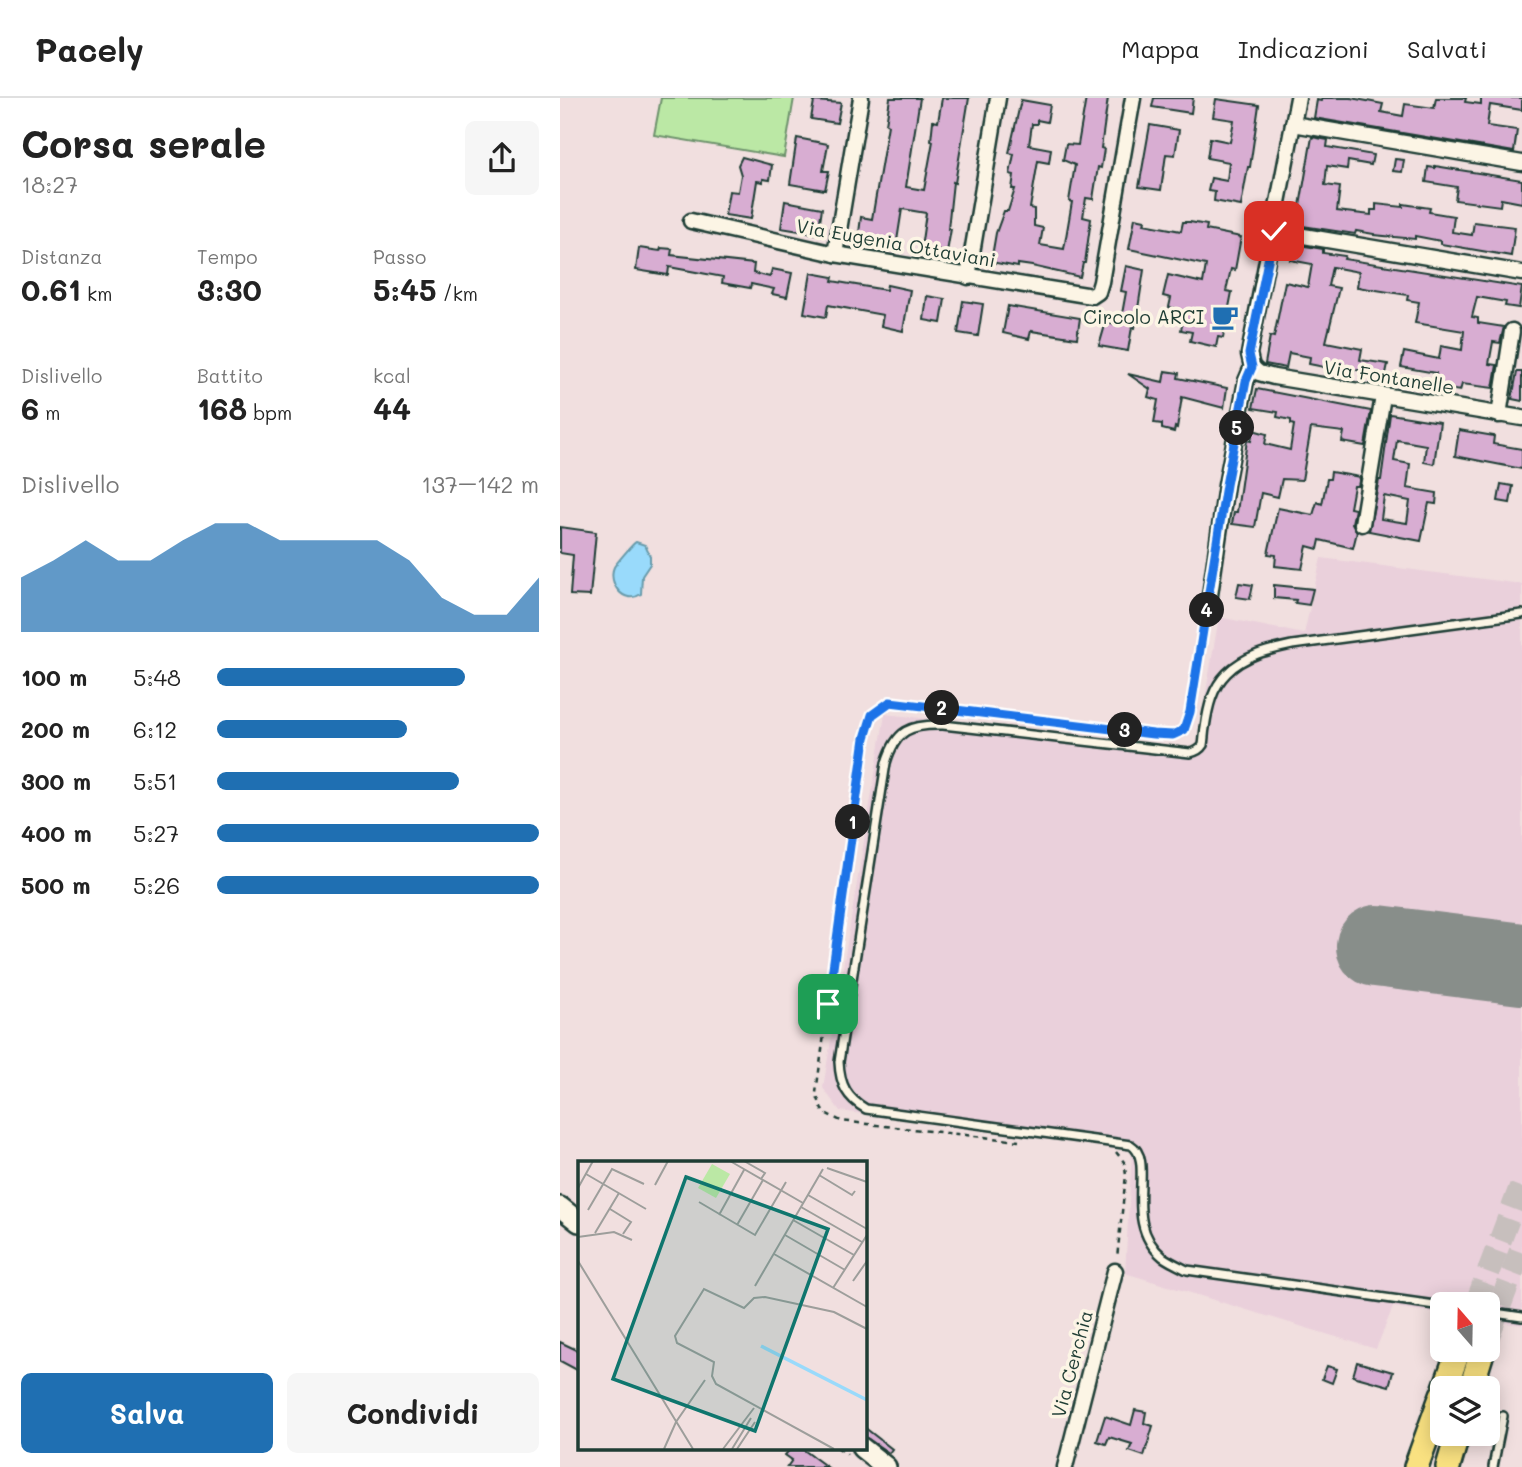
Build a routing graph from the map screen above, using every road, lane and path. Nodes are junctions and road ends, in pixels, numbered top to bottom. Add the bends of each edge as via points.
1 (862, 98) edge
2 (998, 98) edge
3 (1133, 98) edge
4 (1298, 98) edge
5 (1293, 124) junction
6 (1522, 163) edge
7 (691, 221) dead end
8 (1274, 231) junction
9 (835, 254) junction
10 (1522, 273) edge
11 (968, 277) junction
12 (1512, 331) dead end
13 (1252, 367) junction
14 (1383, 396) junction
15 (1499, 415) junction
16 (1522, 418) edge
17 (1362, 524) dead end
18 (1209, 602) joint
19 (1522, 614) edge
20 (1020, 1141) dead end
21 (1116, 1152) dead end
22 (560, 1207) edge
23 (578, 1221) edge
24 (1115, 1271) joint
25 (1430, 1304) edge
26 (1500, 1314) edge
27 (1522, 1317) edge
28 (1503, 1416) dead end
29 (1430, 1428) edge
30 (1434, 1446) edge
31 (1454, 1446) edge
32 (1463, 1446) edge
33 (865, 1450) edge
34 (886, 1467) edge
35 (1065, 1467) edge
36 (1416, 1467) edge
37 (1429, 1467) edge
38 (1448, 1467) edge
39 (1459, 1467) edge
40 (1493, 1467) edge

1 - 9 street
2 - 11 street
3 - 11 street, Via Eugenia Ottaviani via 1096,295
4 - 5 street
5 - 6 street
5 - 8 street
7 - 9 street, Via Eugenia Ottaviani
8 - 10 street
8 - 13 street via 1249,354
9 - 11 street, Via Eugenia Ottaviani
12 - 15 street
13 - 14 street, Via Fontanelle via 1274,377
13 - 18 street via 1226,485
14 - 15 street, Via Fontanelle
14 - 17 street
15 - 16 street, Via Fontanelle
18 - 20 path via 1190,712 1179,733 890,702 872,715 865,738 816,1093 823,1112 841,1121
19 - 25 lane via 1266,650 1228,671 1215,687 1202,745 1196,752 943,725 925,724 899,735 886,762 839,1062 844,1090 866,1109 1131,1145 1141,1158 1143,1232 1163,1257 1187,1270
21 - 24 path via 1126,1175
22 - 23 main road
24 - 35 street, Via Cerchia
26 - 27 lane
28 - 40 lane
29 - 36 highway
30 - 37 highway
31 - 38 highway
32 - 39 highway
33 - 34 main road

